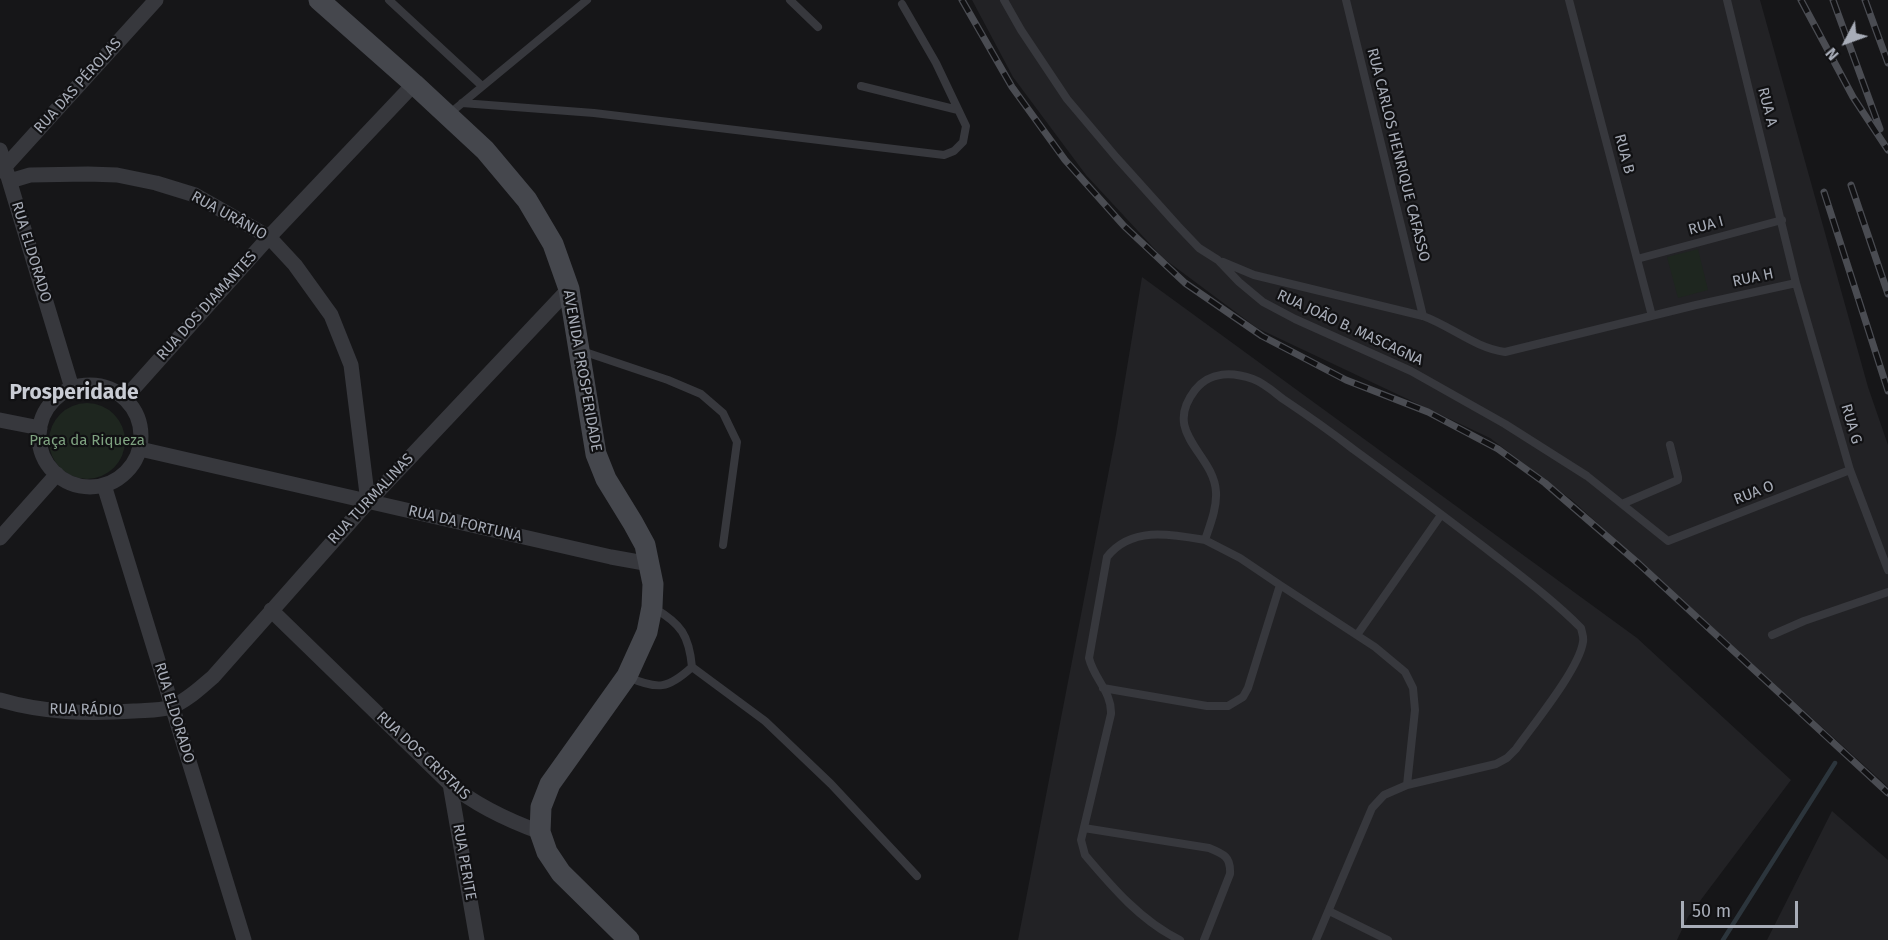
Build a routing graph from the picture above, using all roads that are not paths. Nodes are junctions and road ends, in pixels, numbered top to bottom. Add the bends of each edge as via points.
1 (156, 0) edge
2 (320, 0) edge
3 (389, 0) edge
4 (587, 0) edge
5 (790, 0) edge
6 (1004, 0) edge
7 (1346, 0) edge
8 (1569, 0) edge
9 (1727, 0) edge
10 (902, 4) dead end
11 (818, 27) dead end
12 (414, 84) junction
13 (482, 86) junction
14 (861, 86) dead end
15 (455, 109) junction
16 (958, 110) junction
17 (0, 150) edge
18 (5, 173) edge
19 (1782, 220) junction
20 (269, 237) junction
21 (1637, 259) junction
22 (1218, 260) junction
23 (1796, 283) junction
24 (569, 289) junction
25 (1423, 316) junction
26 (1652, 316) junction
27 (578, 350) junction
28 (72, 388) junction
29 (124, 398) junction
30 (0, 420) edge
31 (40, 428) junction
32 (1670, 445) dead end
33 (140, 449) junction
34 (1850, 470) junction
35 (57, 474) junction
36 (104, 485) junction
37 (368, 502) junction
38 (1622, 504) junction
39 (1441, 515) junction
40 (0, 538) edge
41 (1205, 540) junction
42 (1668, 541) joint
43 (723, 545) dead end
44 (650, 564) junction
45 (1888, 570) edge
46 (1280, 585) junction
47 (1888, 592) edge
48 (652, 607) junction
49 (271, 610) junction
50 (1357, 635) junction
51 (1772, 635) dead end
52 (692, 667) junction
53 (627, 676) junction
54 (1103, 688) junction
55 (0, 700) edge
56 (172, 706) junction
57 (450, 784) junction
58 (1407, 785) junction
59 (1084, 828) junction
60 (540, 832) junction
61 (917, 876) dead end
62 (1329, 911) junction
63 (244, 940) edge
64 (477, 940) edge
65 (629, 940) edge
66 (1180, 940) edge
67 (1204, 940) edge
68 (1316, 940) edge
69 (1388, 940) edge

1 - 18 street, RUA DAS PÉROLAS
2 - 12 main road, AVENIDA PROSPERIDADE
3 - 13 lane
4 - 13 lane
5 - 11 lane
6 - 22 lane, RUA JOÃO B. MASCAGNA via 1074,107 1178,226 1199,248
7 - 25 lane, RUA CARLOS HENRIQUE CAFASSO
8 - 21 lane, RUA B
9 - 19 lane, RUA A
10 - 16 lane
12 - 15 main road, AVENIDA PROSPERIDADE
12 - 20 street, RUA DOS DIAMANTES
13 - 15 lane
14 - 16 lane
15 - 16 lane via 594,112 944,155 954,152 963,142 966,126
15 - 24 main road, AVENIDA PROSPERIDADE via 527,200 553,244
17 - 18 street, RUA ELDORADO
18 - 20 street, RUA URÂNIO via 117,175 156,183 195,195
18 - 28 street, RUA ELDORADO
19 - 21 lane, RUA I
19 - 23 lane, RUA H
20 - 29 street, RUA DOS DIAMANTES
20 - 37 street, RUA URÂNIO via 296,265 331,315 351,365
21 - 26 lane, RUA B
22 - 25 lane, RUA H via 1254,275
22 - 38 lane, RUA JOÃO B. MASCAGNA via 1263,302 1411,371 1505,424 1587,476
23 - 26 lane, RUA H
23 - 34 lane, RUA G
24 - 27 main road, AVENIDA PROSPERIDADE
24 - 37 street, RUA TURMALINAS
25 - 26 lane, RUA H via 1492,350 1505,352
27 - 43 lane via 701,394 723,413 737,442
27 - 44 main road, AVENIDA PROSPERIDADE via 596,454 606,479 645,545
28 - 29 street via 100,386
28 - 31 street via 51,403
29 - 33 street via 139,421
30 - 31 street
31 - 35 street via 42,452
32 - 38 lane via 1678,480
33 - 36 street via 120,478
33 - 37 street, RUA DA FORTUNA
34 - 42 lane, RUA O
34 - 45 lane, RUA G
35 - 36 street via 87,487
35 - 40 street
36 - 56 street, RUA ELDORADO
37 - 44 street, RUA DA FORTUNA
37 - 49 street, RUA TURMALINAS
38 - 42 lane, RUA JOÃO B. MASCAGNA
39 - 41 lane via 1256,380 1224,373 1196,388 1185,407 1185,428 1213,478 1216,492
39 - 50 lane
39 - 58 lane via 1570,617 1581,628 1584,640 1566,678 1507,758
41 - 46 lane
41 - 54 lane via 1155,534 1136,536 1114,548 1107,557 1089,658
44 - 48 main road, AVENIDA PROSPERIDADE
46 - 50 lane
46 - 54 lane via 1248,688 1236,702 1207,706
47 - 51 lane
48 - 52 lane via 674,620 682,631 690,647
48 - 53 main road, AVENIDA PROSPERIDADE via 647,632
49 - 56 street, RUA TURMALINAS via 213,676
49 - 57 street, RUA DOS CRISTAIS
50 - 58 lane via 1405,672 1413,688 1415,710
52 - 53 lane via 677,680 659,686
52 - 61 lane via 765,721 831,784
53 - 60 main road, AVENIDA PROSPERIDADE via 550,784 541,807
54 - 59 lane via 1109,697 1111,714
55 - 56 street, RUA RÁDIO via 62,712 158,710
56 - 63 street, RUA ELDORADO
57 - 60 street, RUA DOS CRISTAIS via 470,800
57 - 64 street, RUA PERITE
58 - 62 lane via 1384,795 1372,808
59 - 66 lane via 1082,845 1093,865 1149,922
59 - 67 lane via 1209,848 1227,858 1230,874
60 - 65 main road via 561,873
62 - 68 lane
62 - 69 lane

